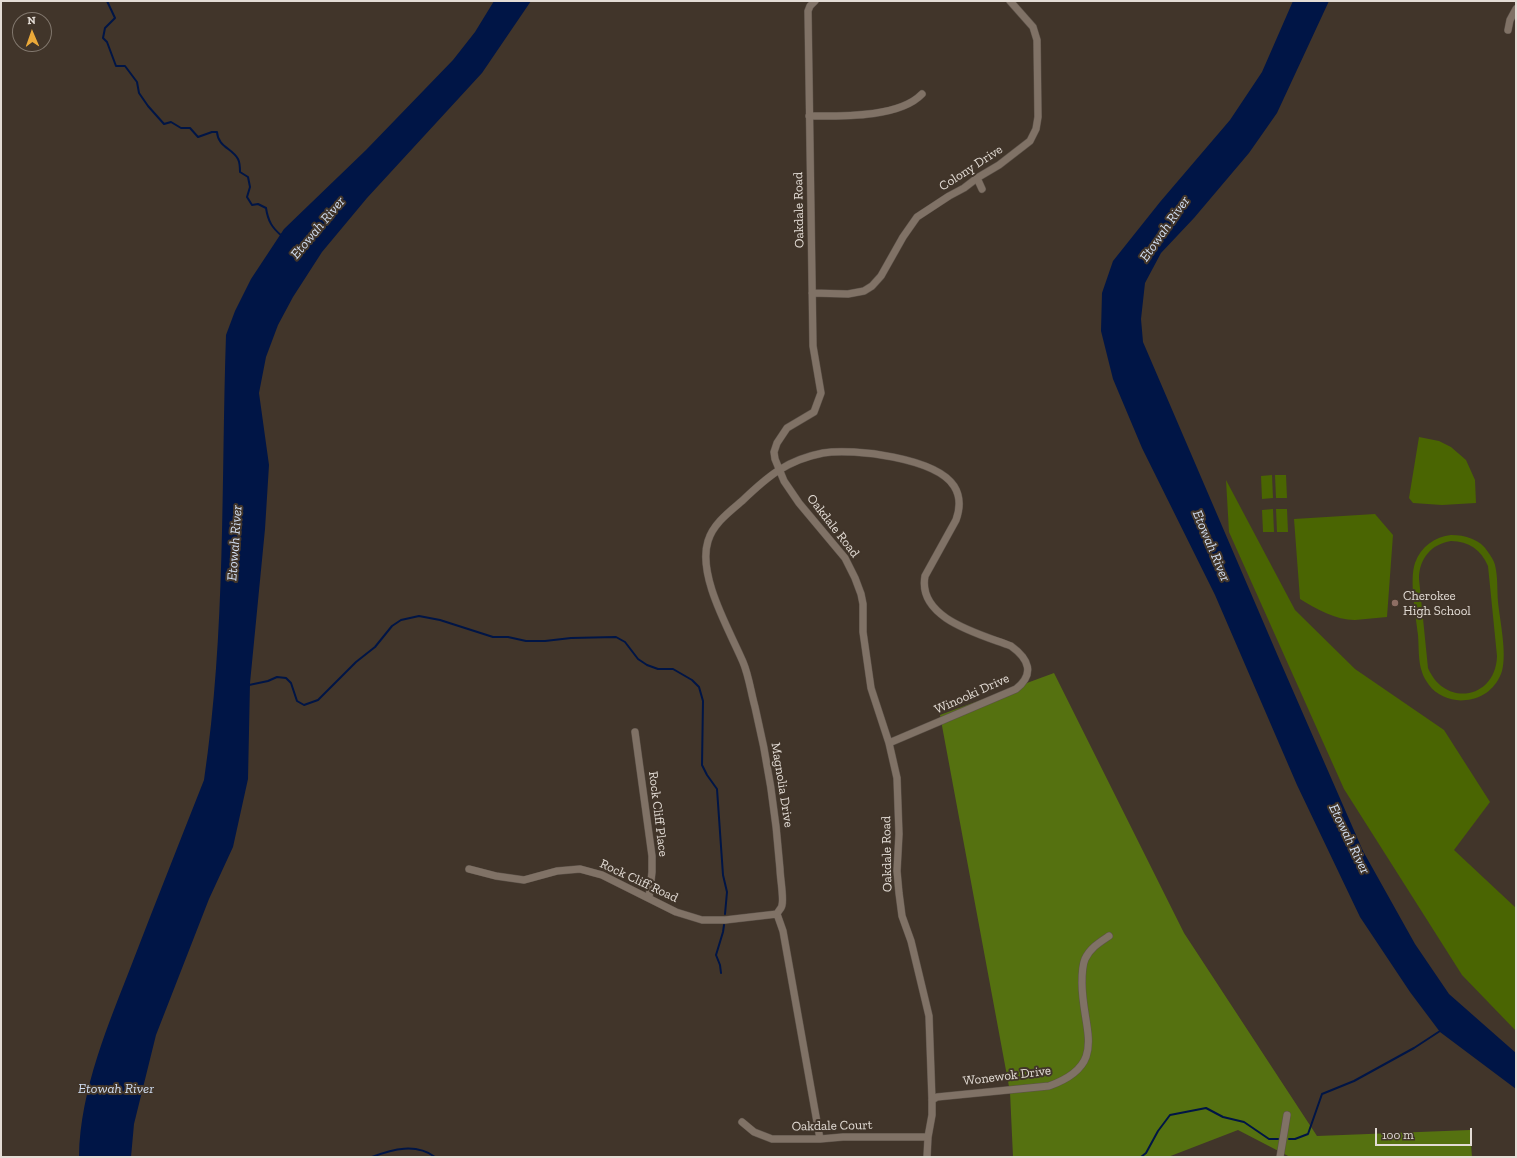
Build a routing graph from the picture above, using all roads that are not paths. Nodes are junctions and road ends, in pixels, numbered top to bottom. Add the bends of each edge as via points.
1 (815, 1) edge
2 (1010, 1) edge
3 (1516, 9) edge
4 (1508, 30) dead end
5 (922, 94) dead end
6 (809, 116) junction
7 (977, 178) junction
8 (982, 189) dead end
9 (812, 293) junction
10 (779, 469) junction
11 (635, 732) dead end
12 (889, 743) junction
13 (469, 869) dead end
14 (648, 898) junction
15 (777, 914) junction
16 (1109, 936) dead end
17 (932, 1100) junction
18 (1287, 1115) dead end
19 (742, 1122) dead end
20 (928, 1137) junction
21 (820, 1140) junction
22 (927, 1157) edge
23 (1280, 1157) edge

1 - 6 street, Oakdale Road via 808,11
2 - 7 street, Colony Drive via 1033,27 1037,40 1036,129 1030,141
3 - 4 street
5 - 6 street via 915,101 896,109 847,116
6 - 9 street, Oakdale Road
7 - 8 street
7 - 9 street, Colony Drive via 917,217 881,276 872,286 864,291 848,294
9 - 10 street, Oakdale Road via 814,354 821,393 814,412 787,428 777,443 774,452
10 - 12 street, Oakdale Road via 799,503 845,558 855,578 863,604 863,632 871,688
10 - 12 street, Winooki Drive via 823,454 861,453 903,459 945,477 954,485 957,492 959,512 925,576 925,593 934,608 952,621 1011,646 1025,659 1028,677 1016,689
10 - 15 street, Magnolia Drive via 717,524 708,542 706,558 711,584 730,636 744,664 762,738 778,841 782,904
11 - 14 street, Rock Cliff Place via 652,856
12 - 17 street, Oakdale Road via 897,778 899,893 902,916 911,941 929,1016
13 - 14 street, Rock Cliff Road via 524,880 557,871 580,869 602,875
14 - 15 street, Rock Cliff Road via 676,912 702,920
15 - 21 street via 783,931
16 - 17 street, Wonewok Drive via 1092,948 1082,968 1082,1000 1089,1033 1087,1055 1076,1071 1049,1086 937,1097
17 - 20 street, Oakdale Road
18 - 23 street
19 - 21 street, Oakdale Court via 754,1132 772,1139
20 - 21 street, Oakdale Court
20 - 22 street, Oakdale Road

